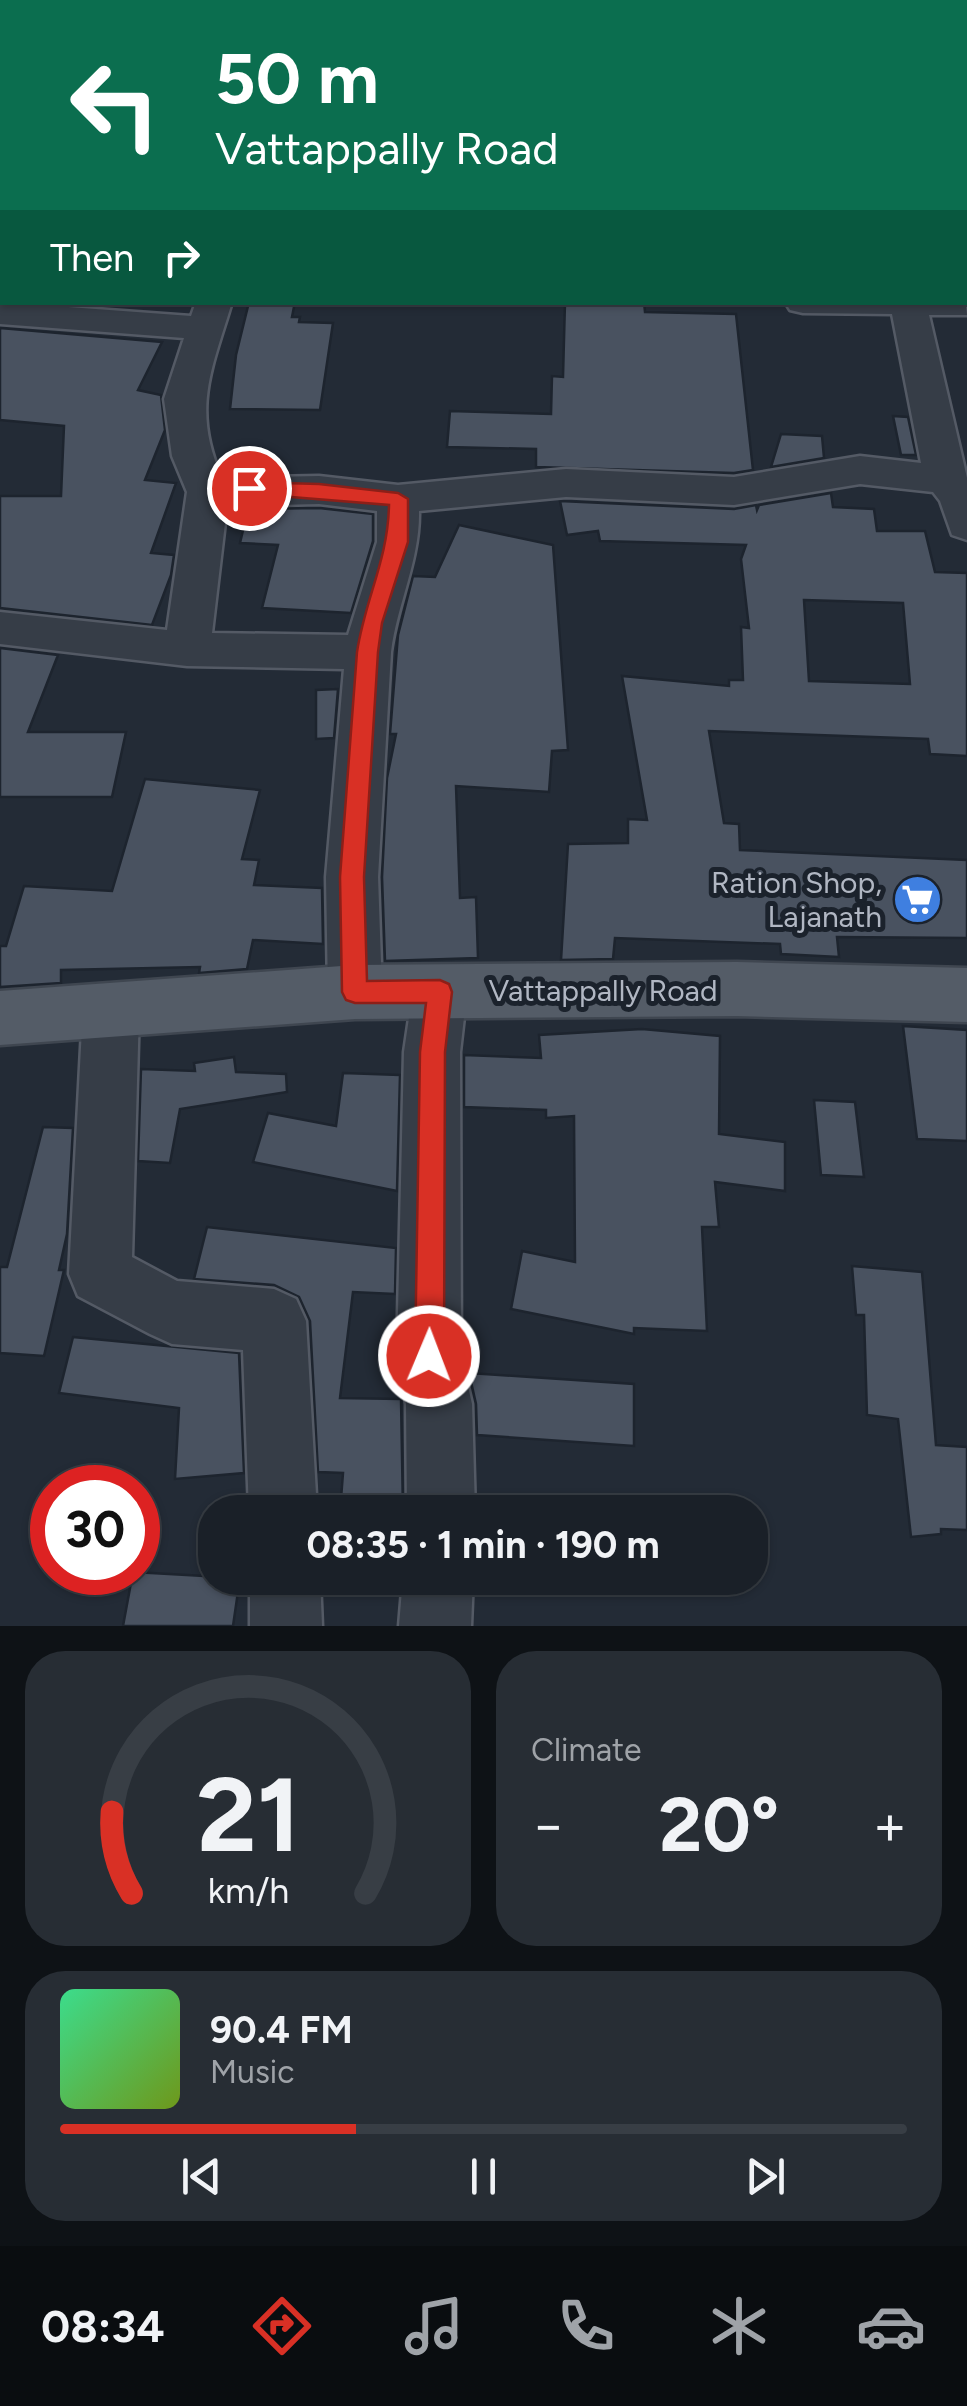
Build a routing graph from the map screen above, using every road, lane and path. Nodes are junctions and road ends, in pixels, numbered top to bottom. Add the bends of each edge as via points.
1 (908, 305) edge
2 (0, 313) edge
3 (210, 315) edge
4 (946, 480) junction
5 (208, 492) junction
6 (398, 499) junction
7 (967, 525) edge
8 (0, 628) edge
9 (187, 650) junction
10 (368, 652) junction
11 (355, 992) junction
12 (440, 992) junction
13 (967, 995) edge
14 (111, 1010) junction
15 (0, 1018) edge
16 (282, 1495) edge
17 (441, 1495) edge
18 (285, 1595) edge
19 (437, 1595) edge
20 (286, 1626) edge
21 (435, 1626) edge

1 - 4 street
2 - 3 street
3 - 5 street via 184,399 192,456
4 - 6 street via 860,470 734,491 566,483
4 - 7 street via 960,497
5 - 6 street via 319,490
5 - 9 street
6 - 10 street via 398,542
8 - 9 street
9 - 10 street
10 - 11 street via 352,877
11 - 12 main road, Vattappally Road
11 - 14 main road, Vattappally Road
12 - 13 main road, Vattappally Road
12 - 17 street via 432,1052 429,1356 439,1404
14 - 15 main road, Vattappally Road
14 - 16 street via 100,1274 172,1312 274,1321
18 - 20 street
19 - 21 street

